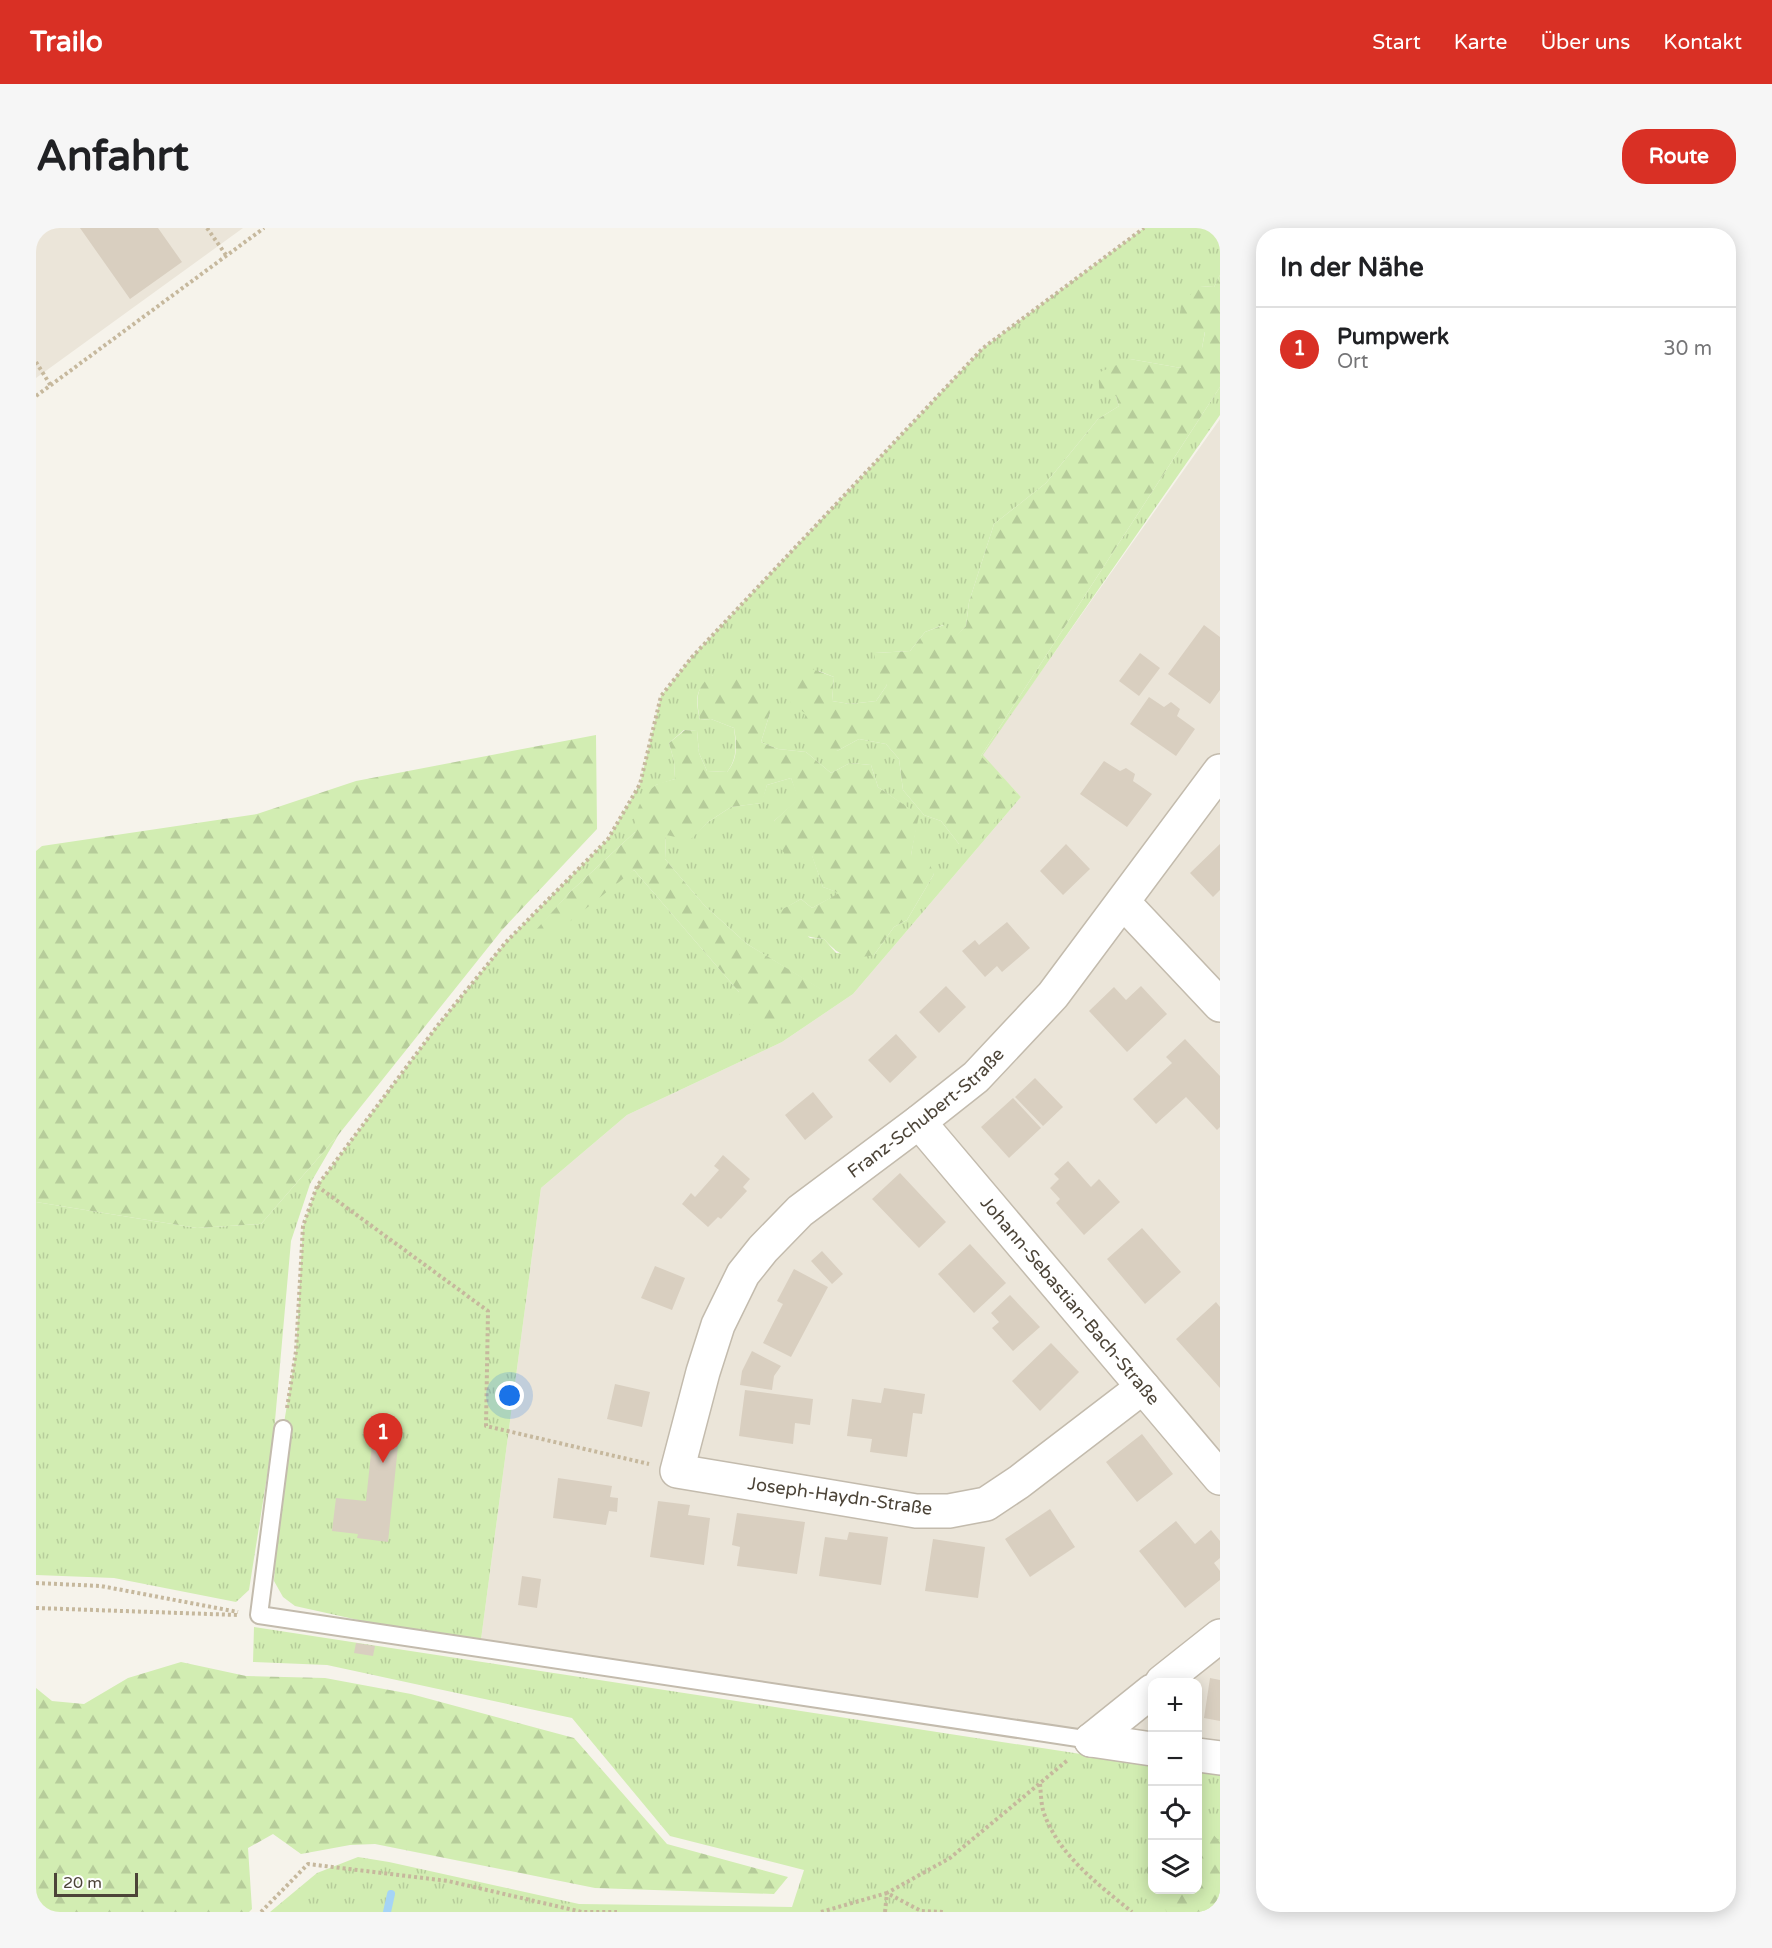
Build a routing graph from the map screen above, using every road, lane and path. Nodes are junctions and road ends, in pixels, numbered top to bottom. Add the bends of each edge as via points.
1 (207, 228) edge
2 (264, 228) edge
3 (1144, 228) edge
4 (226, 255) junction
5 (36, 362) edge
6 (51, 386) junction
7 (36, 396) edge
8 (1220, 771) edge
9 (1123, 902) junction
10 (1220, 1005) edge
11 (919, 1122) junction
12 (317, 1186) junction
13 (1143, 1387) junction
14 (283, 1429) joint
15 (677, 1471) junction
16 (1220, 1478) edge
17 (36, 1583) edge
18 (36, 1608) edge
19 (259, 1616) junction
20 (1220, 1636) edge
21 (1168, 1678) edge
22 (1148, 1693) edge
23 (1091, 1740) junction
24 (1148, 1748) edge
25 (1202, 1756) edge
26 (1220, 1758) edge
27 (1040, 1783) junction
28 (887, 1893) junction
29 (261, 1912) edge
30 (617, 1912) edge
31 (821, 1912) edge
32 (885, 1912) edge
33 (943, 1912) edge
34 (1132, 1912) edge

1 - 4 path
2 - 4 path
3 - 12 path via 983,348 692,657 661,696 640,784 608,839 506,942
4 - 6 path
5 - 6 path
6 - 7 path
8 - 9 street, Franz-Schubert-Straße
9 - 10 street
9 - 11 street, Franz-Schubert-Straße via 1053,995 976,1077
11 - 13 street, Johann-Sebastian-Bach-Straße
11 - 15 street, Franz-Schubert-Straße via 800,1211 743,1274 718,1325
12 - 14 path via 303,1226 296,1351
12 - 15 path via 488,1311 486,1426
13 - 15 street, Joseph-Haydn-Straße via 986,1504 949,1511 916,1511
13 - 16 street, Johann-Sebastian-Bach-Straße
14 - 19 lane
17 - 19 path via 101,1586
18 - 19 path
19 - 23 lane
20 - 21 street
22 - 23 street
23 - 24 street
23 - 27 path
25 - 26 street
27 - 28 path via 950,1858
27 - 34 path via 1044,1815 1057,1839 1089,1876
28 - 31 path
28 - 32 path
28 - 33 path via 921,1911
29 - 30 path via 308,1864 448,1881 582,1912

